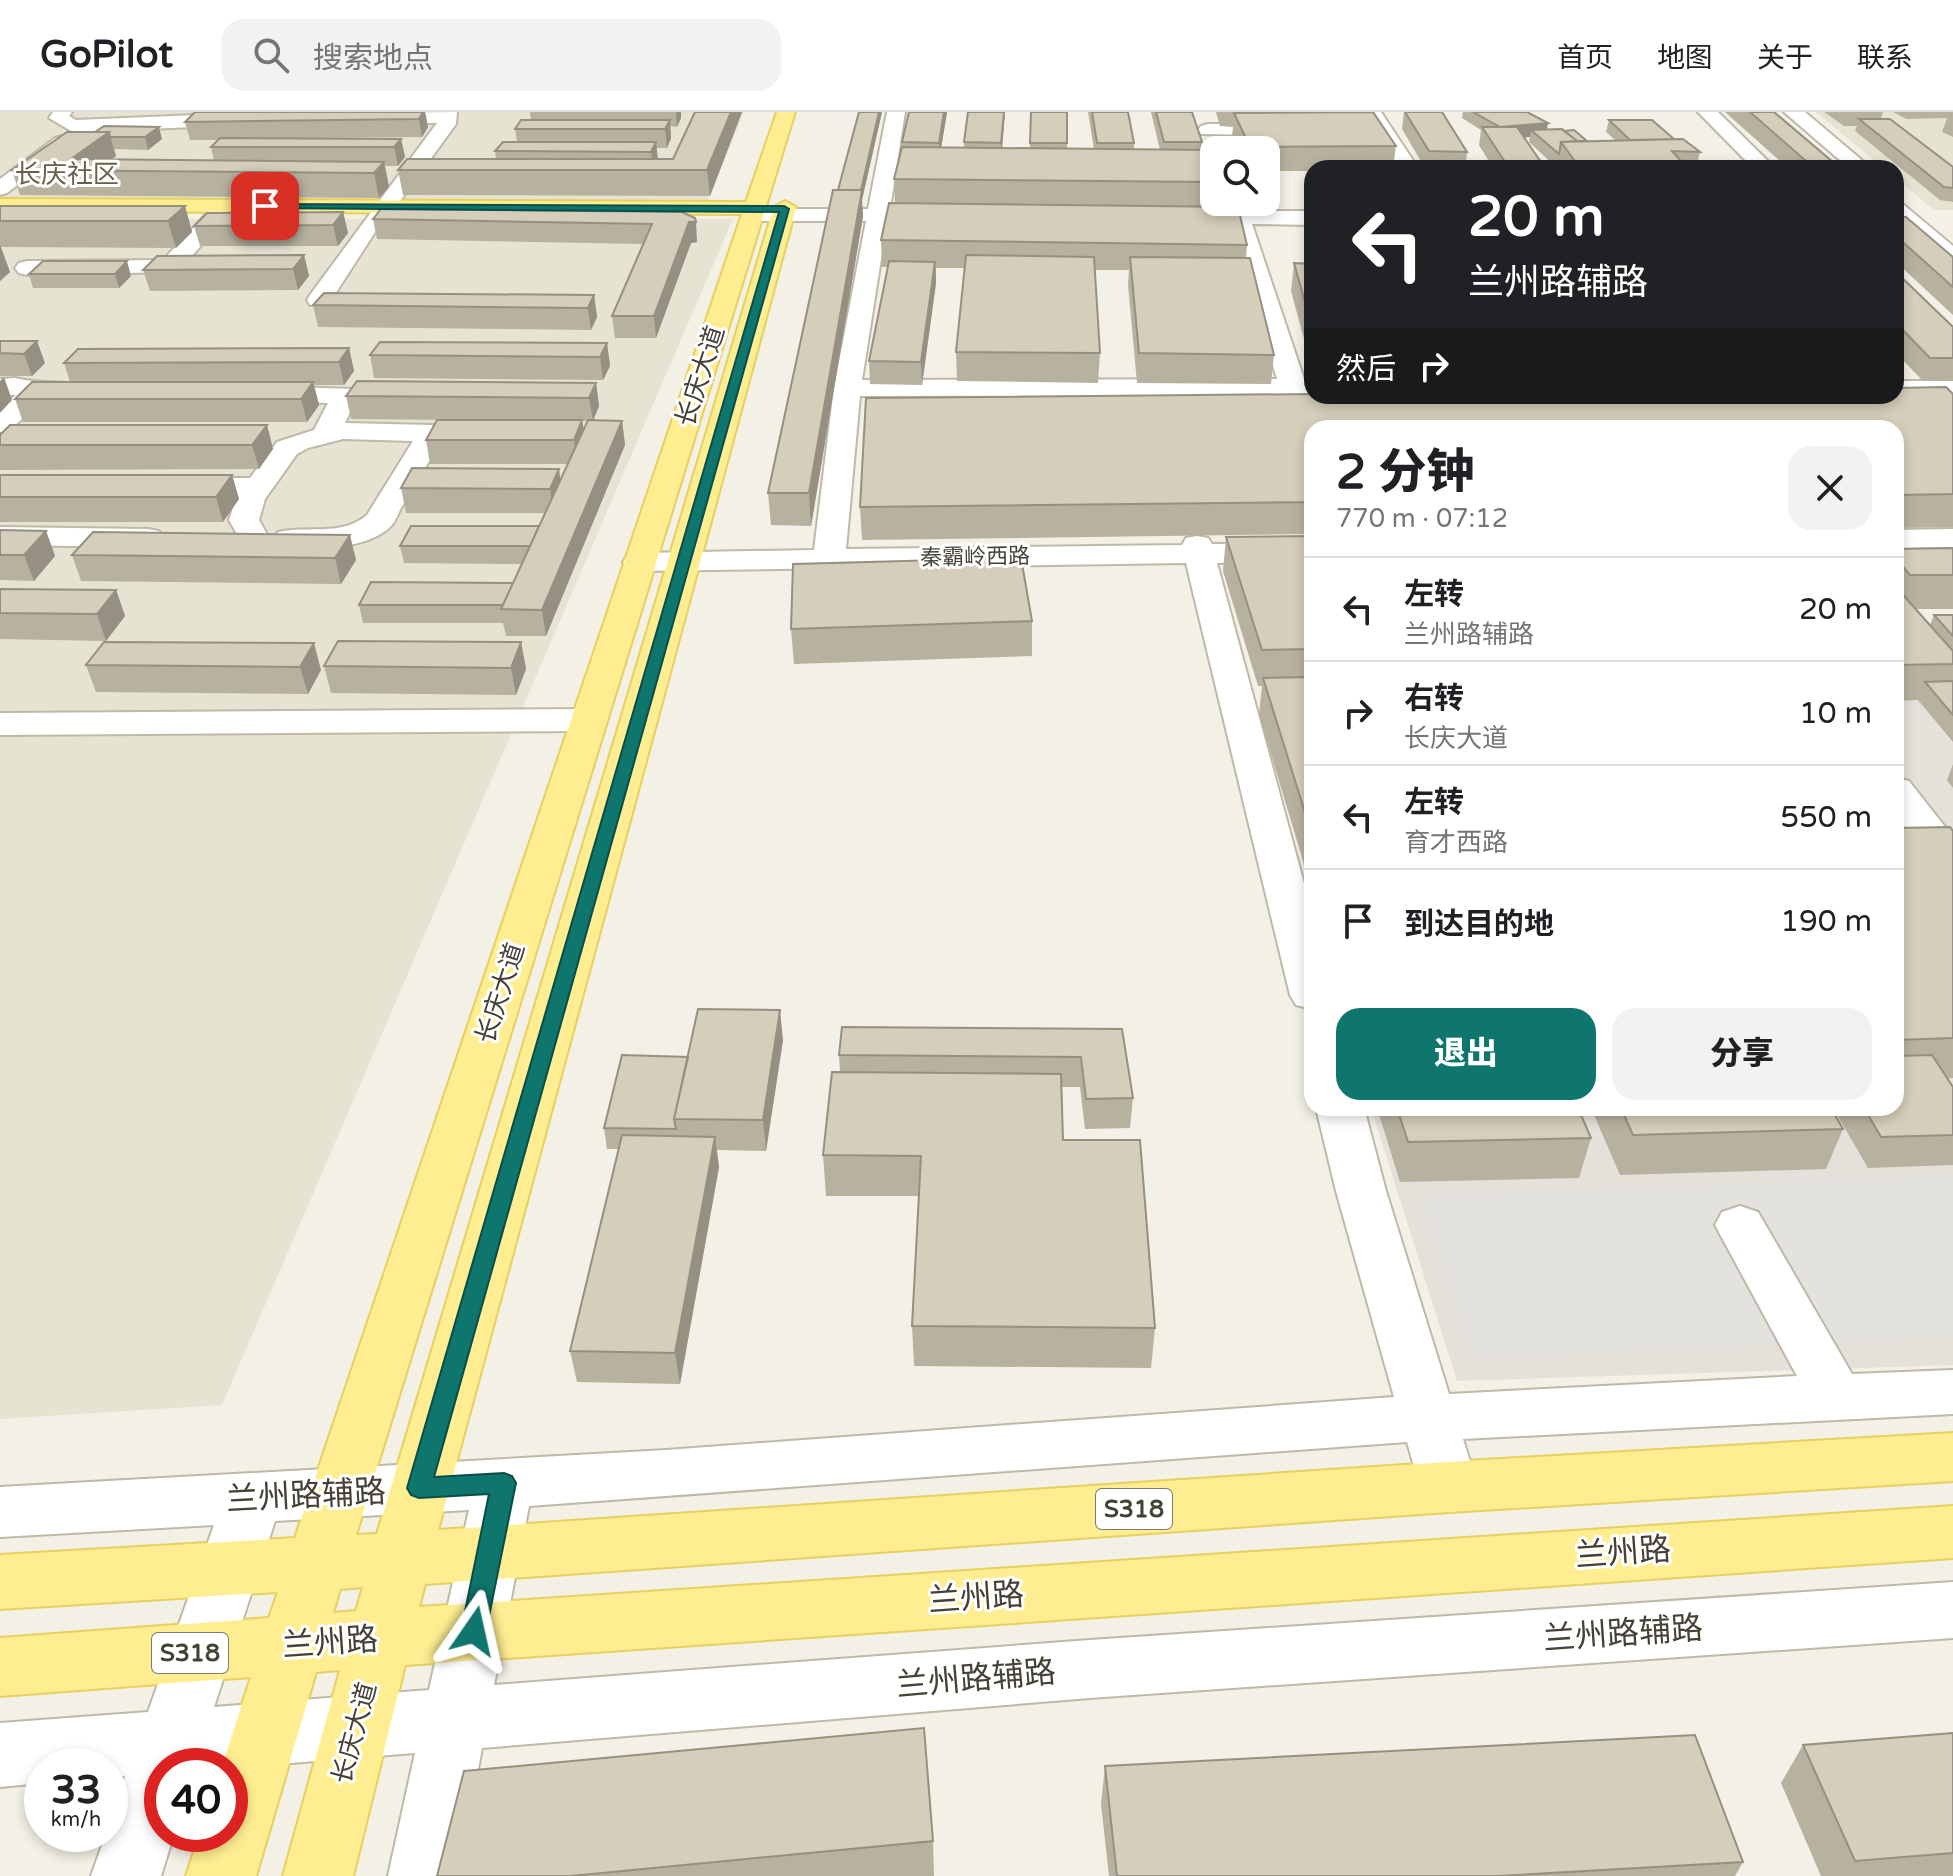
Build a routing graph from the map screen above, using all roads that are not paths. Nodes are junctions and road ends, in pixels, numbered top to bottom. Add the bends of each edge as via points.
1 (786, 112) edge
2 (812, 112) edge
3 (896, 112) edge
4 (1707, 112) edge
5 (1779, 112) edge
6 (1793, 112) edge
7 (448, 114) edge
8 (256, 116) edge
9 (340, 118) edge
10 (73, 121) edge
11 (1205, 121) edge
12 (1374, 124) edge
13 (1320, 130) edge
14 (1402, 160) edge
15 (1757, 160) edge
16 (1836, 160) edge
17 (1851, 160) edge
18 (0, 180) edge
19 (0, 189) edge
20 (0, 205) edge
21 (381, 210) junction
22 (0, 212) edge
23 (769, 212) junction
24 (878, 212) junction
25 (220, 213) junction
26 (962, 213) edge
27 (1200, 213) edge
28 (1280, 214) edge
29 (1162, 215) edge
30 (1304, 215) edge
31 (1239, 216) edge
32 (1913, 217) edge
33 (1953, 244) edge
34 (1953, 258) edge
35 (27, 268) dead end
36 (319, 300) edge
37 (0, 387) edge
38 (1303, 387) edge
39 (847, 388) junction
40 (1904, 389) edge
41 (1953, 389) edge
42 (35, 392) junction
43 (113, 393) edge
44 (237, 394) edge
45 (0, 424) edge
46 (326, 433) junction
47 (152, 487) edge
48 (259, 487) junction
49 (0, 536) edge
50 (175, 538) edge
51 (222, 538) edge
52 (254, 538) junction
53 (1953, 538) edge
54 (1904, 539) edge
55 (1304, 544) edge
56 (1904, 546) edge
57 (1953, 546) edge
58 (1198, 549) junction
59 (1304, 552) edge
60 (829, 554) junction
61 (684, 557) junction
62 (640, 558) junction
63 (589, 720) junction
64 (0, 724) edge
65 (1904, 800) edge
66 (1953, 864) edge
67 (1304, 955) edge
68 (1342, 1116) edge
69 (1740, 1225) dead end
70 (1953, 1392) edge
71 (1837, 1397) junction
72 (1430, 1418) junction
73 (1953, 1457) edge
74 (504, 1483) junction
75 (1449, 1487) junction
76 (419, 1488) junction
77 (338, 1493) junction
78 (253, 1498) junction
79 (0, 1512) edge
80 (1953, 1532) edge
81 (489, 1553) junction
82 (400, 1558) junction
83 (316, 1563) junction
84 (229, 1568) junction
85 (0, 1582) edge
86 (1953, 1610) edge
87 (474, 1631) junction
88 (379, 1639) junction
89 (290, 1645) junction
90 (200, 1653) junction
91 (0, 1667) edge
92 (455, 1720) junction
93 (355, 1728) junction
94 (263, 1735) junction
95 (168, 1748) edge
96 (208, 1748) edge
97 (0, 1755) edge
98 (144, 1758) edge
99 (144, 1811) edge
100 (121, 1869) edge
101 (221, 1876) edge
102 (318, 1876) edge
103 (423, 1876) edge

1 - 23 main road, 长庆大道
2 - 23 main road, 长庆大道
3 - 24 street via 894,164
4 - 15 street
5 - 16 street
6 - 17 street
7 - 9 street
7 - 21 street via 446,124
8 - 10 street
10 - 18 street
10 - 19 street
11 - 13 street
12 - 14 street
20 - 21 main road
21 - 23 main road
21 - 25 main road
21 - 36 street
22 - 25 main road
23 - 24 street
23 - 61 main road, 长庆大道
23 - 62 main road, 长庆大道
24 - 26 street
24 - 39 street
25 - 35 street via 169,267
27 - 29 street
28 - 30 street
31 - 38 street
32 - 33 street
32 - 34 street
37 - 42 street
38 - 39 street
39 - 60 street
40 - 41 street
42 - 43 street
42 - 45 street
44 - 46 street via 345,395
46 - 48 street via 287,448
46 - 52 street via 432,433 375,525 325,539
47 - 48 street
48 - 52 street via 244,520
49 - 50 street
51 - 52 street
53 - 54 street
55 - 58 street, 秦霸岭西路
56 - 57 street
58 - 59 street, 秦霸岭西路
58 - 60 street, 秦霸岭西路
58 - 67 street via 1252,696
60 - 61 street, 秦霸岭西路
61 - 62 street, 秦霸岭西路
61 - 76 main road, 长庆大道
62 - 63 main road, 长庆大道
63 - 64 street
63 - 77 main road, 长庆大道
65 - 66 street
68 - 72 street
69 - 71 street
70 - 71 street, 兰州路辅路
71 - 72 street, 兰州路辅路
72 - 74 street, 兰州路辅路
72 - 75 street
73 - 75 main road, S318
74 - 76 street, 兰州路辅路
74 - 81 street
75 - 81 main road, S318
76 - 77 street, 兰州路辅路
76 - 82 main road, 长庆大道
77 - 78 street, 兰州路辅路
77 - 83 main road, 长庆大道
78 - 79 street, 兰州路辅路
78 - 84 street
80 - 87 main road, 兰州路 / S318
81 - 82 main road, S318
81 - 87 street
82 - 83 main road, S318
82 - 88 main road, 长庆大道
83 - 84 main road, S318
83 - 89 main road, 长庆大道
84 - 85 main road, S318
84 - 90 street
86 - 92 street, 兰州路辅路 via 1106,1667
87 - 88 main road, 兰州路 / S318
87 - 92 street
88 - 89 main road, 兰州路 / S318
88 - 93 main road, 长庆大道
89 - 90 main road, 兰州路 / S318
89 - 94 main road, 长庆大道
90 - 91 main road, 兰州路 / S318
90 - 95 street
92 - 93 street, 兰州路辅路
92 - 103 street
93 - 94 street, 兰州路辅路
93 - 102 main road, 长庆大道
94 - 96 street, 兰州路辅路
94 - 101 main road, 长庆大道
97 - 98 street, 兰州路辅路
99 - 100 street

